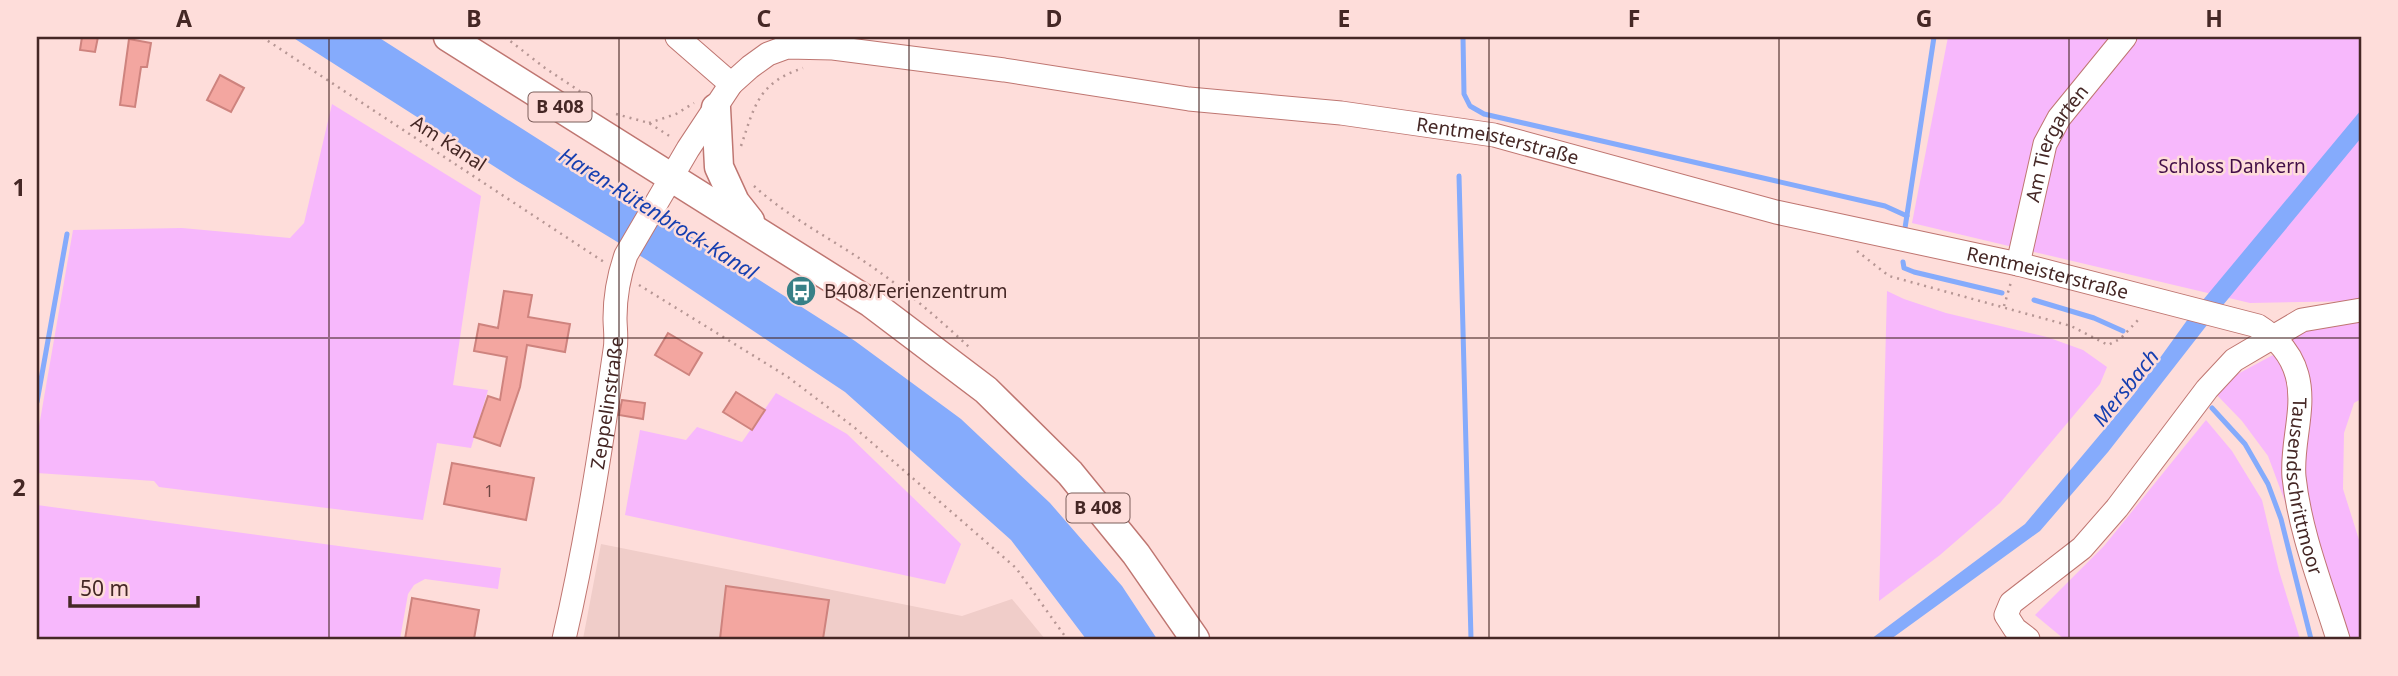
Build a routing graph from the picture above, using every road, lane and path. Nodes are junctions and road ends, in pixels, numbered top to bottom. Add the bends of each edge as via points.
1 (262, 37) edge
2 (448, 37) edge
3 (505, 37) edge
4 (677, 37) edge
5 (2125, 37) edge
6 (807, 67) dead end
7 (731, 84) junction
8 (591, 99) dead end
9 (716, 108) junction
10 (614, 114) dead end
11 (688, 149) junction
12 (736, 155) dead end
13 (671, 178) junction
14 (758, 231) junction
15 (1853, 247) dead end
16 (623, 264) junction
17 (2018, 264) junction
18 (2168, 303) junction
19 (2004, 306) junction
20 (2361, 310) edge
21 (2273, 335) junction
22 (564, 639) edge
23 (1067, 639) edge
24 (1195, 639) edge
25 (2028, 639) edge
26 (2338, 639) edge

1 - 16 path, Am Kanal
2 - 13 main road, B 408
3 - 8 path
4 - 7 street
5 - 17 street, Am Tiergarten via 2059,118 2045,144
6 - 12 path via 768,86 755,103
7 - 9 street, Rentmeisterstraße
7 - 17 street, Rentmeisterstraße via 768,54 787,47 833,48 1189,99 1341,113 1494,135 1776,212
9 - 11 street, Rentmeisterstraße
9 - 14 main road via 719,167 735,202
10 - 11 path via 649,123
11 - 13 street, Rentmeisterstraße
13 - 14 main road, B 408
13 - 16 street, Zeppelinstraße
14 - 24 main road, B 408 via 871,303 986,390 1070,473 1136,554
15 - 19 path via 1889,276
16 - 22 street, Zeppelinstraße via 615,314 616,345
16 - 23 path, Am Kanal via 855,428 1016,568
17 - 18 street, Rentmeisterstraße
17 - 19 path
18 - 19 path via 2108,345 2071,326
18 - 21 street, Rentmeisterstraße via 2258,326
20 - 21 street via 2302,320
21 - 25 street via 2234,360 2207,389 2082,548 2011,603 2006,615
21 - 26 street, Tausendschrittmoor via 2289,355 2298,377 2294,476 2302,520

